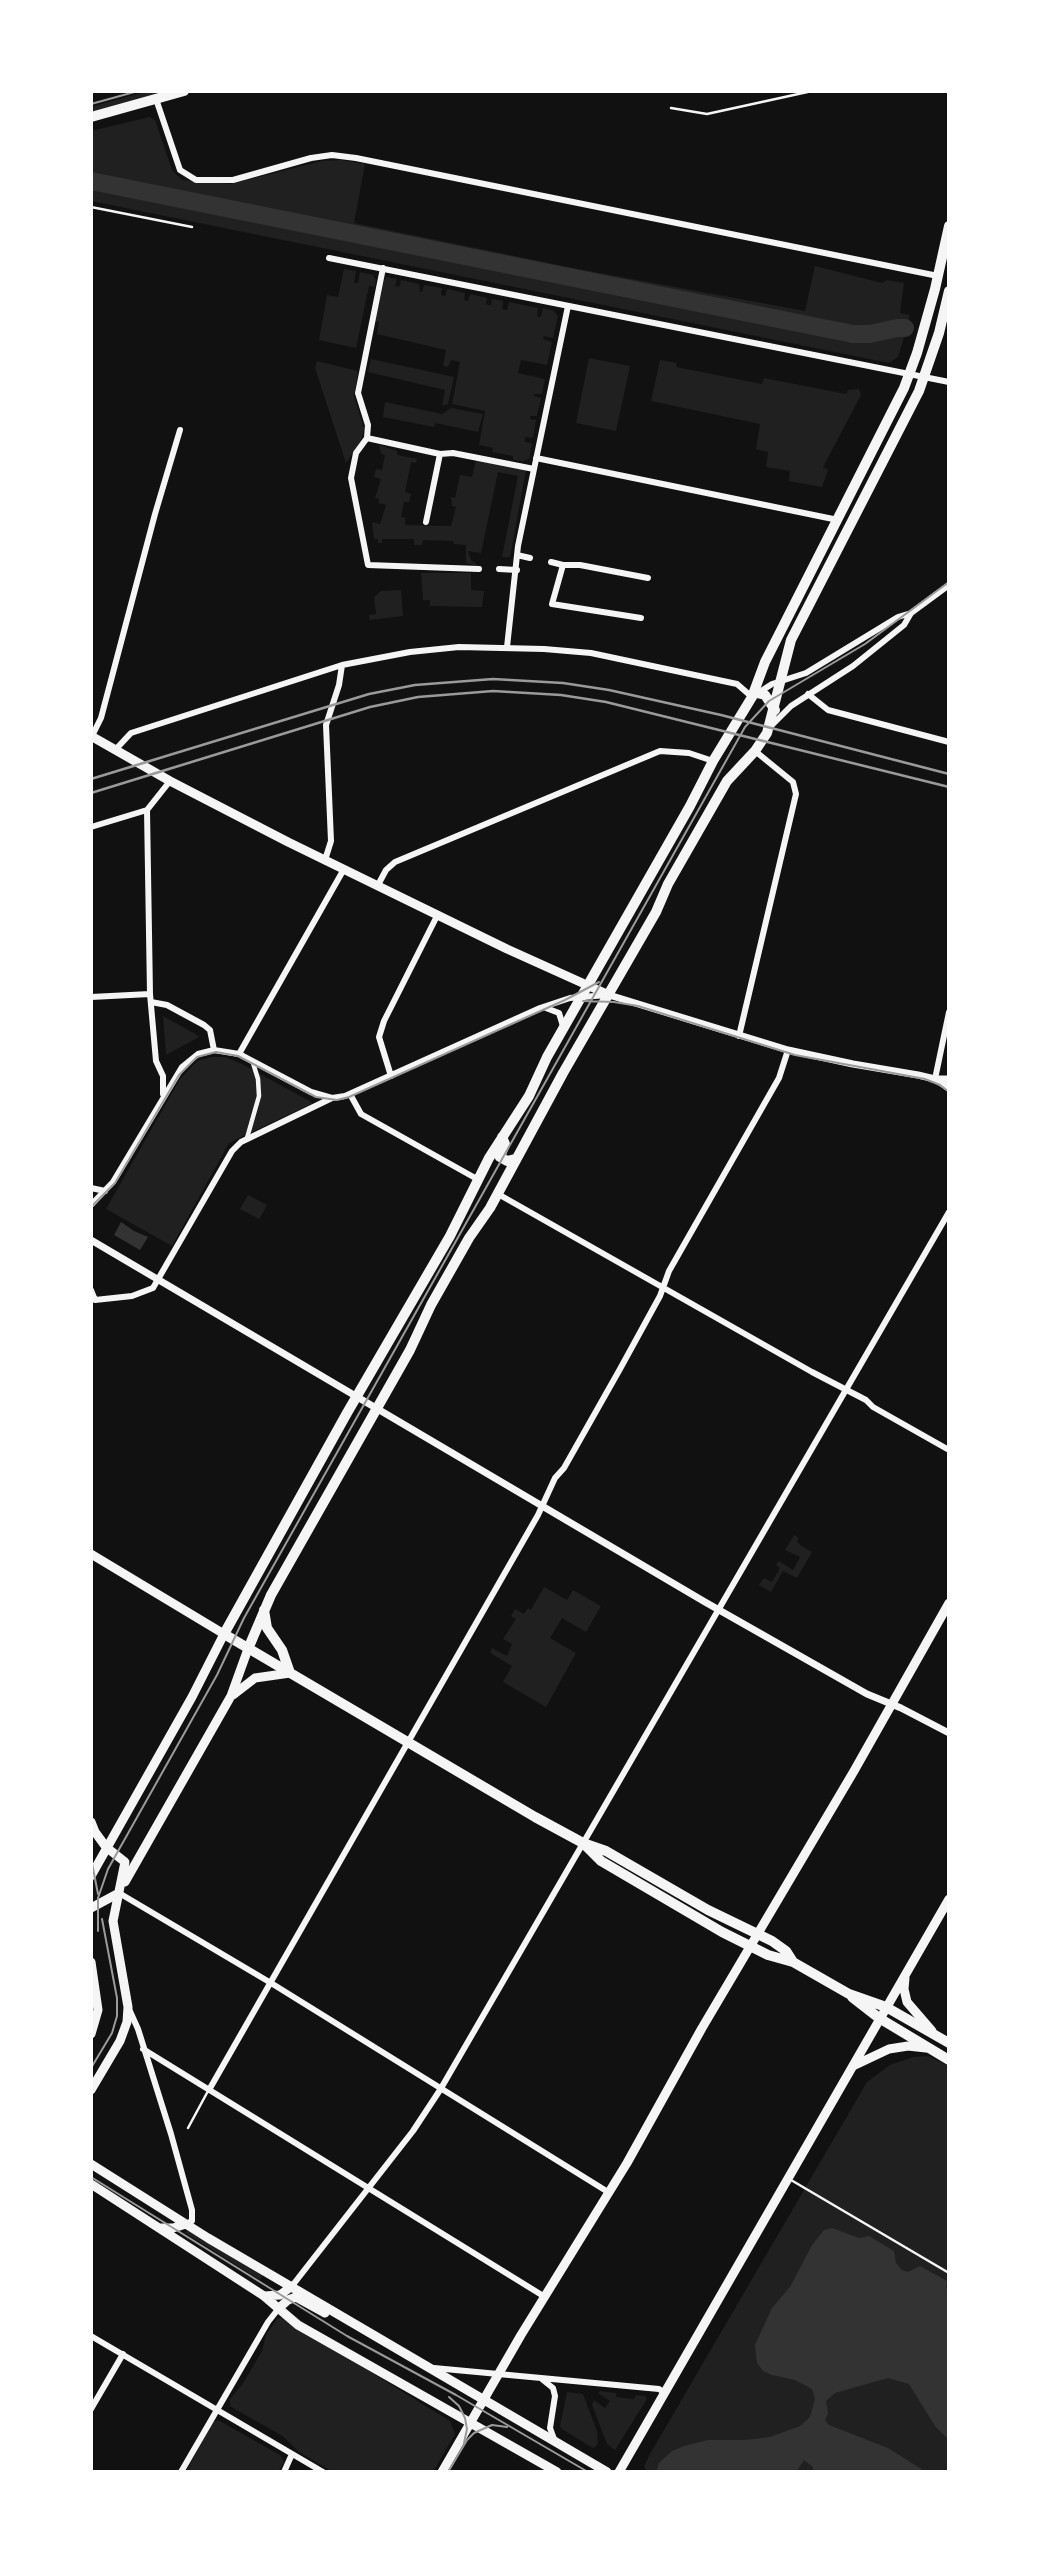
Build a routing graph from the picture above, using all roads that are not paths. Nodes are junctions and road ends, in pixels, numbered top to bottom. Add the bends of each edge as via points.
1 (184, 91) edge
2 (812, 91) edge
3 (156, 99) junction
4 (671, 108) dead end
5 (91, 117) edge
6 (91, 206) edge
7 (949, 226) edge
8 (192, 227) dead end
9 (329, 258) dead end
10 (383, 268) junction
11 (938, 276) junction
12 (949, 291) edge
13 (568, 306) junction
14 (910, 373) junction
15 (926, 377) junction
16 (949, 382) edge
17 (180, 430) dead end
18 (367, 438) junction
19 (440, 454) junction
20 (536, 457) junction
21 (534, 468) junction
22 (838, 520) junction
23 (426, 522) dead end
24 (517, 555) junction
25 (530, 558) dead end
26 (551, 562) dead end
27 (563, 565) junction
28 (479, 569) dead end
29 (499, 569) dead end
30 (517, 570) junction
31 (648, 578) dead end
32 (949, 585) edge
33 (911, 613) junction
34 (641, 618) dead end
35 (507, 647) junction
36 (342, 665) junction
37 (780, 681) junction
38 (808, 694) junction
39 (755, 695) junction
40 (775, 710) junction
41 (769, 728) junction
42 (91, 736) edge
43 (949, 742) edge
44 (116, 749) junction
45 (755, 751) junction
46 (713, 761) junction
47 (170, 780) junction
48 (147, 810) junction
49 (91, 827) edge
50 (325, 860) junction
51 (344, 869) junction
52 (378, 885) junction
53 (439, 914) junction
54 (587, 986) junction
55 (150, 994) junction
56 (609, 995) junction
57 (91, 997) edge
58 (580, 997) junction
59 (151, 1002) junction
60 (540, 1008) junction
61 (949, 1012) edge
62 (563, 1028) junction
63 (738, 1036) junction
64 (214, 1050) junction
65 (788, 1051) junction
66 (239, 1054) junction
67 (249, 1058) junction
68 (391, 1076) junction
69 (935, 1079) junction
70 (949, 1079) edge
71 (949, 1088) edge
72 (350, 1094) junction
73 (163, 1097) junction
74 (332, 1098) junction
75 (502, 1136) junction
76 (247, 1139) junction
77 (515, 1159) junction
78 (477, 1179) junction
79 (91, 1188) edge
80 (105, 1191) junction
81 (502, 1197) junction
82 (91, 1205) edge
83 (949, 1212) edge
84 (91, 1240) edge
85 (158, 1280) junction
86 (663, 1288) junction
87 (91, 1290) edge
88 (95, 1300) junction
89 (91, 1308) edge
90 (846, 1389) junction
91 (356, 1398) junction
92 (375, 1409) junction
93 (949, 1450) edge
94 (541, 1506) junction
95 (91, 1554) edge
96 (949, 1603) edge
97 (264, 1610) junction
98 (719, 1610) junction
99 (224, 1634) junction
100 (248, 1649) junction
101 (290, 1673) junction
102 (232, 1696) junction
103 (891, 1704) junction
104 (949, 1733) edge
105 (407, 1742) junction
106 (91, 1822) edge
107 (583, 1843) junction
108 (106, 1847) junction
109 (92, 1872) edge
110 (119, 1893) junction
111 (949, 1899) edge
112 (91, 1908) edge
113 (757, 1933) junction
114 (750, 1946) junction
115 (91, 1962) edge
116 (793, 1962) junction
117 (908, 1969) junction
118 (271, 1983) junction
119 (849, 1994) junction
120 (128, 2007) junction
121 (886, 2007) junction
122 (94, 2008) edge
123 (879, 2018) junction
124 (91, 2034) edge
125 (936, 2034) junction
126 (949, 2036) edge
127 (949, 2043) edge
128 (143, 2049) junction
129 (931, 2049) junction
130 (949, 2060) edge
131 (851, 2068) junction
132 (91, 2090) edge
133 (209, 2090) junction
134 (440, 2090) junction
135 (188, 2128) dead end
136 (91, 2164) edge
137 (788, 2179) junction
138 (91, 2184) edge
139 (367, 2188) junction
140 (608, 2192) junction
141 (186, 2224) junction
142 (155, 2226) junction
143 (949, 2273) edge
144 (292, 2286) junction
145 (264, 2296) junction
146 (545, 2297) junction
147 (279, 2308) junction
148 (91, 2336) edge
149 (383, 2341) junction
150 (123, 2354) junction
151 (421, 2364) junction
152 (498, 2376) junction
153 (541, 2379) junction
154 (665, 2393) junction
155 (485, 2399) junction
156 (91, 2409) edge
157 (217, 2409) junction
158 (470, 2422) junction
159 (555, 2441) junction
160 (292, 2454) junction
161 (181, 2472) edge
162 (284, 2472) edge
163 (323, 2472) edge
164 (442, 2472) edge
165 (557, 2472) edge
166 (607, 2472) edge
167 (619, 2472) edge

1 - 3 main road
2 - 4 lane via 707,114
3 - 5 main road
3 - 11 street via 180,170 203,182 252,176 332,155
6 - 8 lane
7 - 11 main road
9 - 10 street
10 - 13 street
10 - 18 street via 358,393 369,425
11 - 14 main road
12 - 15 main road
13 - 14 street
13 - 20 street
14 - 15 street
14 - 22 main road
15 - 16 street
15 - 37 main road via 791,640
17 - 42 street via 101,718
18 - 19 street
18 - 28 street via 356,453 351,478 368,565
19 - 21 street
19 - 23 street
20 - 21 street
20 - 22 street
21 - 24 street
22 - 39 main road via 765,662
24 - 25 street
24 - 30 street
26 - 27 street
27 - 31 street
27 - 34 street via 552,604
29 - 30 street
30 - 35 street
32 - 33 street
33 - 37 street via 806,673
33 - 38 street via 904,625 853,666
35 - 36 street via 410,652
35 - 39 street via 591,653 644,663 737,684
36 - 44 street via 131,733
36 - 50 street via 326,724 331,830
37 - 39 street
37 - 40 main road
38 - 41 street
38 - 43 street via 828,710
39 - 40 main road via 765,695
39 - 46 main road
40 - 41 main road
41 - 45 main road
42 - 44 main road
44 - 47 main road
45 - 56 main road via 721,790
45 - 63 street via 793,782 796,794
46 - 52 street via 690,753 660,751 395,862
46 - 54 main road
47 - 48 street
47 - 50 main road
48 - 49 street
48 - 55 street
50 - 51 main road
51 - 52 main road
51 - 66 street
52 - 53 main road
53 - 54 main road
53 - 68 street via 379,1037
54 - 56 main road
54 - 58 main road
55 - 57 street
55 - 59 street
56 - 58 street
56 - 63 street
56 - 77 main road
58 - 60 street
58 - 62 main road
59 - 64 street via 167,1004 204,1025 210,1030
59 - 73 street
60 - 62 street via 559,1013
60 - 68 street
61 - 69 street
62 - 75 main road via 529,1096
63 - 65 street
64 - 66 street
64 - 73 street via 189,1060
65 - 69 street
65 - 86 street via 779,1078
66 - 67 street
67 - 74 street
67 - 76 street via 257,1072 259,1096
68 - 72 street
69 - 70 street
69 - 71 street
72 - 74 street
72 - 78 street via 361,1114
73 - 80 street
74 - 76 street
75 - 77 main road via 505,1144 500,1157
75 - 78 main road
76 - 85 street via 232,1151
77 - 81 main road
78 - 91 main road via 450,1236
79 - 80 street
80 - 82 street
81 - 86 street
81 - 92 main road via 469,1238
83 - 90 street
84 - 85 street
85 - 88 street via 149,1292
85 - 91 street
86 - 90 street
86 - 94 street
87 - 88 street
88 - 89 street
90 - 93 street
90 - 98 street
91 - 92 street
91 - 99 main road
92 - 94 street
92 - 97 main road
94 - 98 street
94 - 105 street
95 - 99 main road
96 - 103 main road
97 - 100 main road
97 - 101 main road via 267,1628
98 - 103 street
98 - 107 street
99 - 100 main road
99 - 108 main road
100 - 101 main road
100 - 102 main road
101 - 102 main road via 255,1678
101 - 105 main road
102 - 110 main road
103 - 104 street
103 - 113 main road
105 - 107 main road
105 - 118 street
106 - 108 main road
107 - 113 main road
107 - 114 main road via 627,1878
107 - 134 street
108 - 109 main road
108 - 110 main road via 125,1862
110 - 112 main road
110 - 118 street
110 - 120 main road via 114,1927
111 - 117 main road
113 - 114 main road
113 - 116 main road via 783,1948
114 - 116 main road
114 - 140 main road
115 - 122 main road
116 - 119 main road
117 - 121 main road
117 - 125 main road via 904,1985 907,2002
118 - 133 street
118 - 134 street
119 - 121 main road
119 - 123 main road
120 - 128 street
120 - 132 main road via 120,2041
121 - 123 main road
121 - 125 main road
122 - 124 main road
123 - 129 main road
123 - 131 main road
125 - 126 street
125 - 127 main road
128 - 133 street
128 - 141 street via 192,2210
129 - 130 main road
129 - 131 main road via 889,2049
131 - 137 main road
133 - 135 lane
133 - 139 street
134 - 139 street
134 - 140 street
136 - 141 main road
137 - 143 lane
137 - 154 main road
138 - 142 main road
139 - 144 street
139 - 146 street
140 - 146 main road
141 - 142 main road
141 - 144 main road
142 - 145 main road
144 - 145 main road via 280,2295
144 - 149 main road
145 - 147 main road
146 - 152 main road
147 - 149 main road via 296,2297
147 - 157 street
147 - 158 main road via 298,2325
148 - 150 street
149 - 151 main road
150 - 156 street
150 - 157 street
151 - 152 street
151 - 155 main road
152 - 153 street
152 - 155 main road
153 - 154 street
153 - 159 street via 555,2396 550,2428
154 - 167 main road
155 - 158 main road
155 - 159 main road
157 - 160 street
157 - 161 street
158 - 164 main road
158 - 165 main road
159 - 166 main road
160 - 162 street
160 - 163 street

